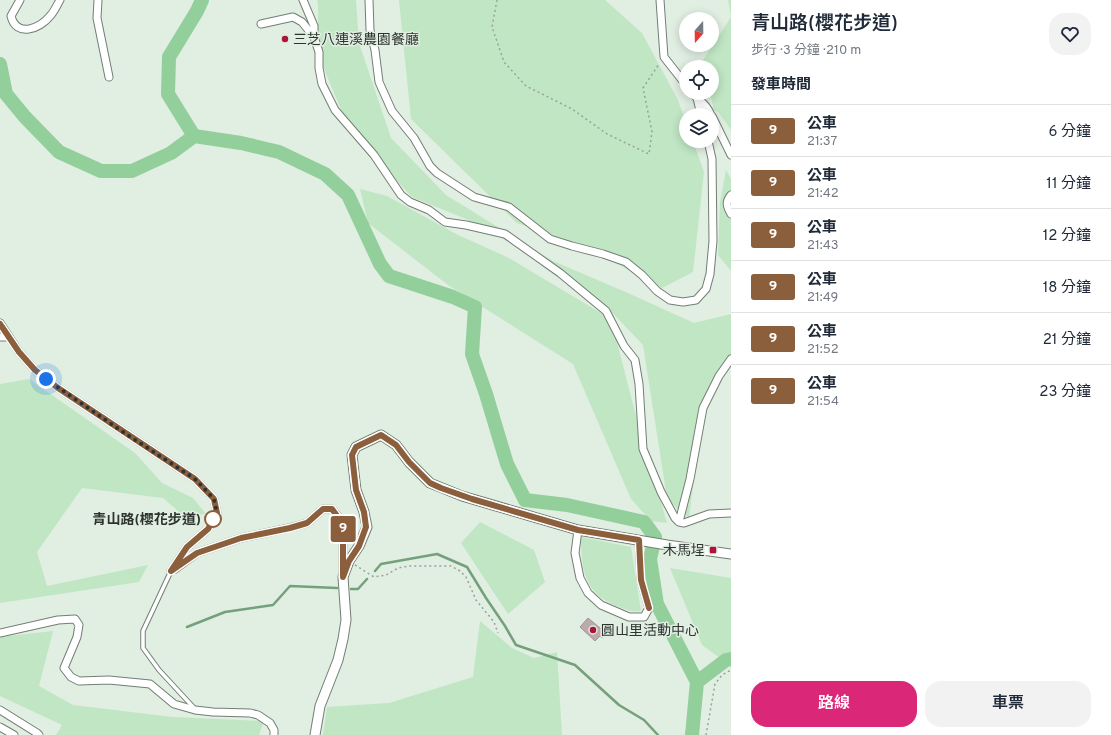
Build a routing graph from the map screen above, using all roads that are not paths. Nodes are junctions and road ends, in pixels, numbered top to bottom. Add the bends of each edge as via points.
1 (20, 0) edge
2 (60, 0) edge
3 (98, 0) edge
4 (303, 0) edge
5 (370, 0) edge
6 (660, 0) edge
7 (261, 24) dead end
8 (314, 37) junction
9 (679, 76) edge
10 (109, 77) dead end
11 (700, 100) edge
12 (708, 108) edge
13 (719, 130) edge
14 (710, 148) edge
15 (731, 155) edge
16 (731, 195) edge
17 (731, 214) edge
18 (0, 324) edge
19 (0, 337) edge
20 (9, 337) junction
21 (731, 359) edge
22 (731, 513) edge
23 (678, 522) junction
24 (578, 530) junction
25 (641, 541) junction
26 (731, 554) edge
27 (171, 571) junction
28 (343, 577) junction
29 (0, 632) edge
30 (0, 710) edge
31 (195, 710) junction
32 (0, 727) edge
33 (14, 735) edge
34 (39, 735) edge
35 (274, 735) edge
36 (315, 735) edge

1 - 2 street via 11,16 12,24 18,29 28,30 50,17
3 - 10 street via 97,18
4 - 8 street via 314,26
5 - 14 street via 370,30 379,82 392,111 414,138 430,166 474,197 509,207 550,239 626,262 670,300 696,300 706,289 708,282 713,233
6 - 9 street via 664,57
7 - 8 street via 293,17 302,22
8 - 23 street via 319,52 322,84 335,110 374,155 401,195 445,222 505,234 560,273 606,311 624,346 635,360 643,449 661,492
11 - 12 street
13 - 15 street
16 - 17 street via 727,199 727,206
18 - 20 street
19 - 20 street
20 - 27 street via 35,370 195,479 214,499 217,513 208,529 187,547
21 - 23 street via 702,408 690,479
22 - 23 street via 708,514 684,523
24 - 25 street
24 - 25 street via 575,553 580,578 588,593 601,605 629,618 644,617 649,608 641,580
24 - 28 street via 462,496 430,483 396,445 381,435 356,447 352,455 356,490 366,527
25 - 26 street
27 - 28 street via 197,553 241,538 307,523 323,509 332,509 343,528
27 - 31 lane via 143,631 143,648 158,670
28 - 36 street via 346,620 343,639 338,660 320,706
29 - 31 street via 75,619 79,625 77,637 64,668 71,677 79,681 109,680 150,684 174,704
30 - 34 street
31 - 35 street via 258,715 270,723
32 - 33 street

